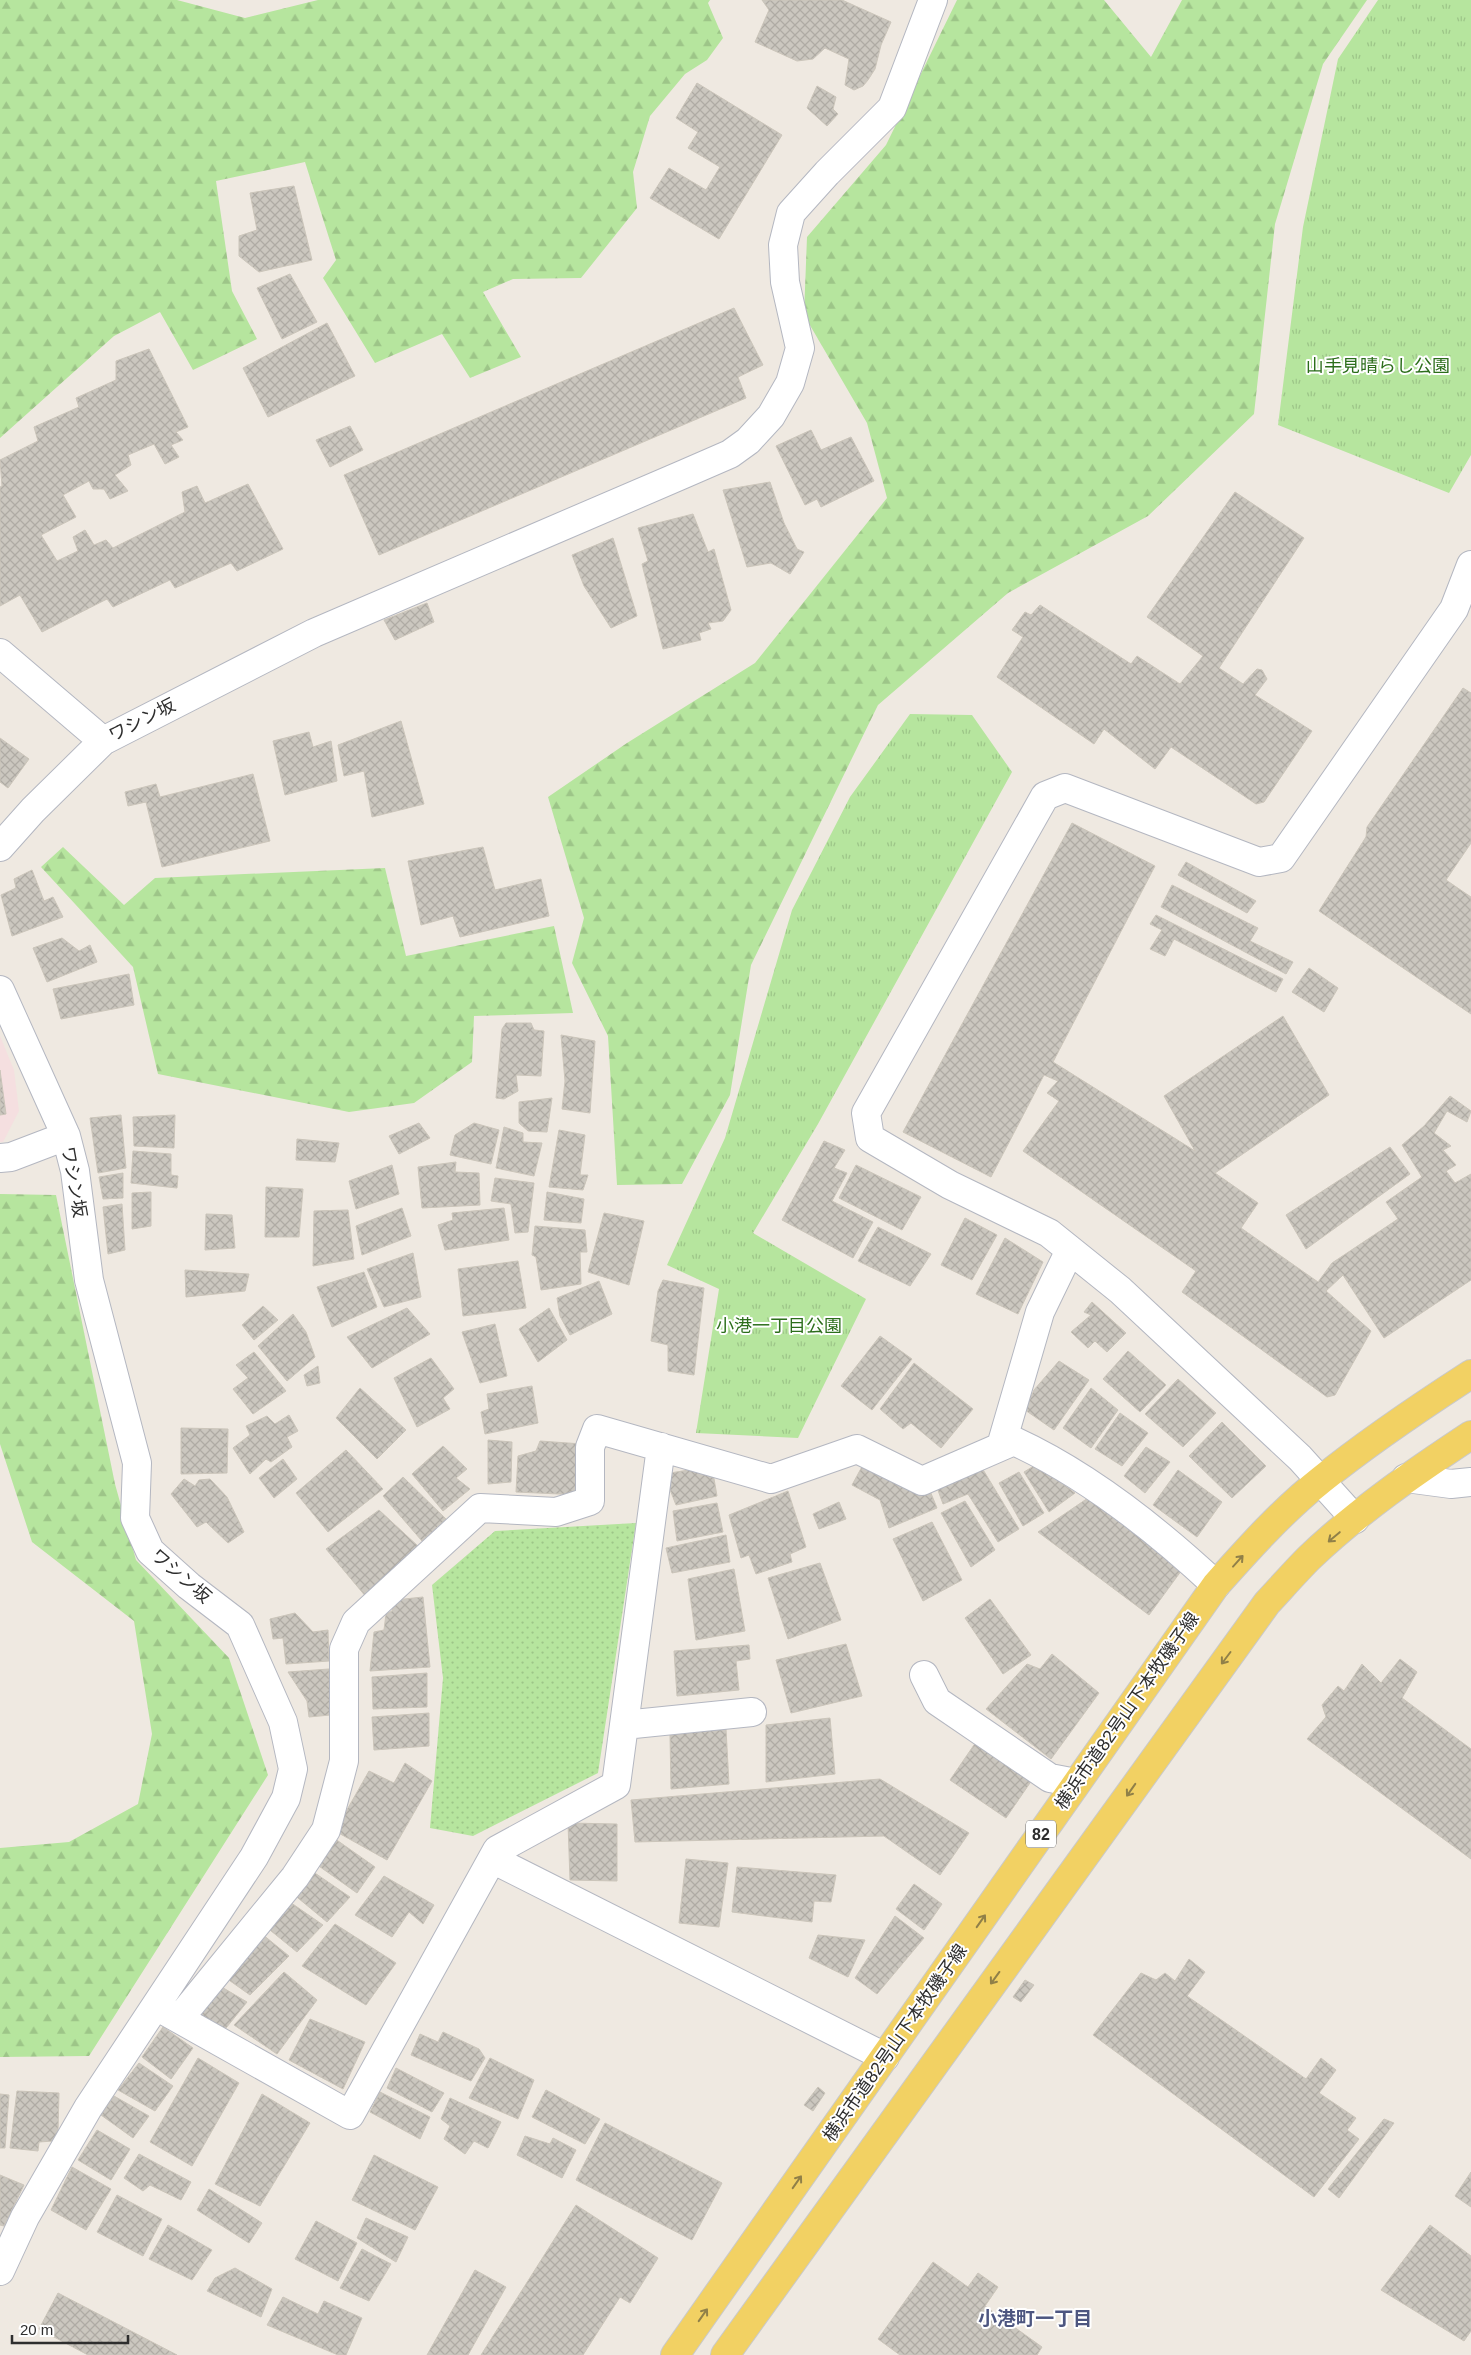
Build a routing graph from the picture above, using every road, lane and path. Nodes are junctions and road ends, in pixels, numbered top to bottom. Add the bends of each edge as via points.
1 (933, 0) edge
2 (1471, 565) edge
3 (0, 653) edge
4 (103, 741) junction
5 (0, 847) edge
6 (0, 990) edge
7 (66, 1136) junction
8 (0, 1158) edge
9 (1070, 1250) junction
10 (1471, 1374) edge
11 (1471, 1435) edge
12 (1001, 1446) junction
13 (661, 1447) junction
14 (1406, 1478) junction
15 (1320, 1480) junction
16 (1471, 1482) edge
17 (1355, 1519) junction
18 (1216, 1585) junction
19 (924, 1675) dead end
20 (752, 1712) dead end
21 (624, 1725) junction
22 (1076, 1783) junction
23 (492, 1859) junction
24 (155, 2006) junction
25 (179, 2019) junction
26 (886, 2058) junction
27 (0, 2271) edge
28 (675, 2355) edge
29 (725, 2355) edge

1 - 4 street, ワシン坂 via 892,108 826,173 791,213 783,245 784,273 800,348 782,398 771,416 748,441 730,454 699,468 314,633
2 - 9 street via 1454,609 1281,858 1258,862 1065,788 1045,796 866,1113 870,1138 950,1185 1049,1233
3 - 4 street
4 - 5 street, ワシン坂
6 - 7 street, ワシン坂
7 - 8 street via 11,1157
7 - 24 street, ワシン坂 via 75,1171 90,1280 137,1463 136,1518 150,1551 188,1586 240,1625 283,1722 292,1769 286,1798 254,1857
9 - 12 street via 1040,1312
9 - 15 street via 1120,1290
10 - 15 main road, 横浜市道82号山下本牧磯子線 / 82 via 1410,1413
11 - 14 main road
12 - 13 street via 922,1481 857,1449 771,1479
12 - 18 street via 1014,1441 1041,1453 1108,1496
13 - 21 street
13 - 25 street via 597,1429 590,1447 590,1500 556,1512 480,1508 356,1622 344,1649 344,1761 326,1830 295,1877
14 - 16 street via 1451,1484
14 - 17 main road
15 - 17 street
18 -> 15 main road, 横浜市道82号山下本牧磯子線 / 82 via 1265,1531
17 -> 29 main road via 1309,1558 1267,1603
18 - 22 main road, 横浜市道82号山下本牧磯子線 / 82
19 - 22 street via 937,1701 1050,1778
20 - 21 street
21 - 23 street via 616,1785 497,1850
26 -> 22 main road, 横浜市道82号山下本牧磯子線 / 82
23 - 25 street via 350,2116
23 - 26 street
24 - 25 street
24 - 27 street, ワシン坂 via 88,2108 25,2218
28 -> 26 main road, 横浜市道82号山下本牧磯子線 / 82

